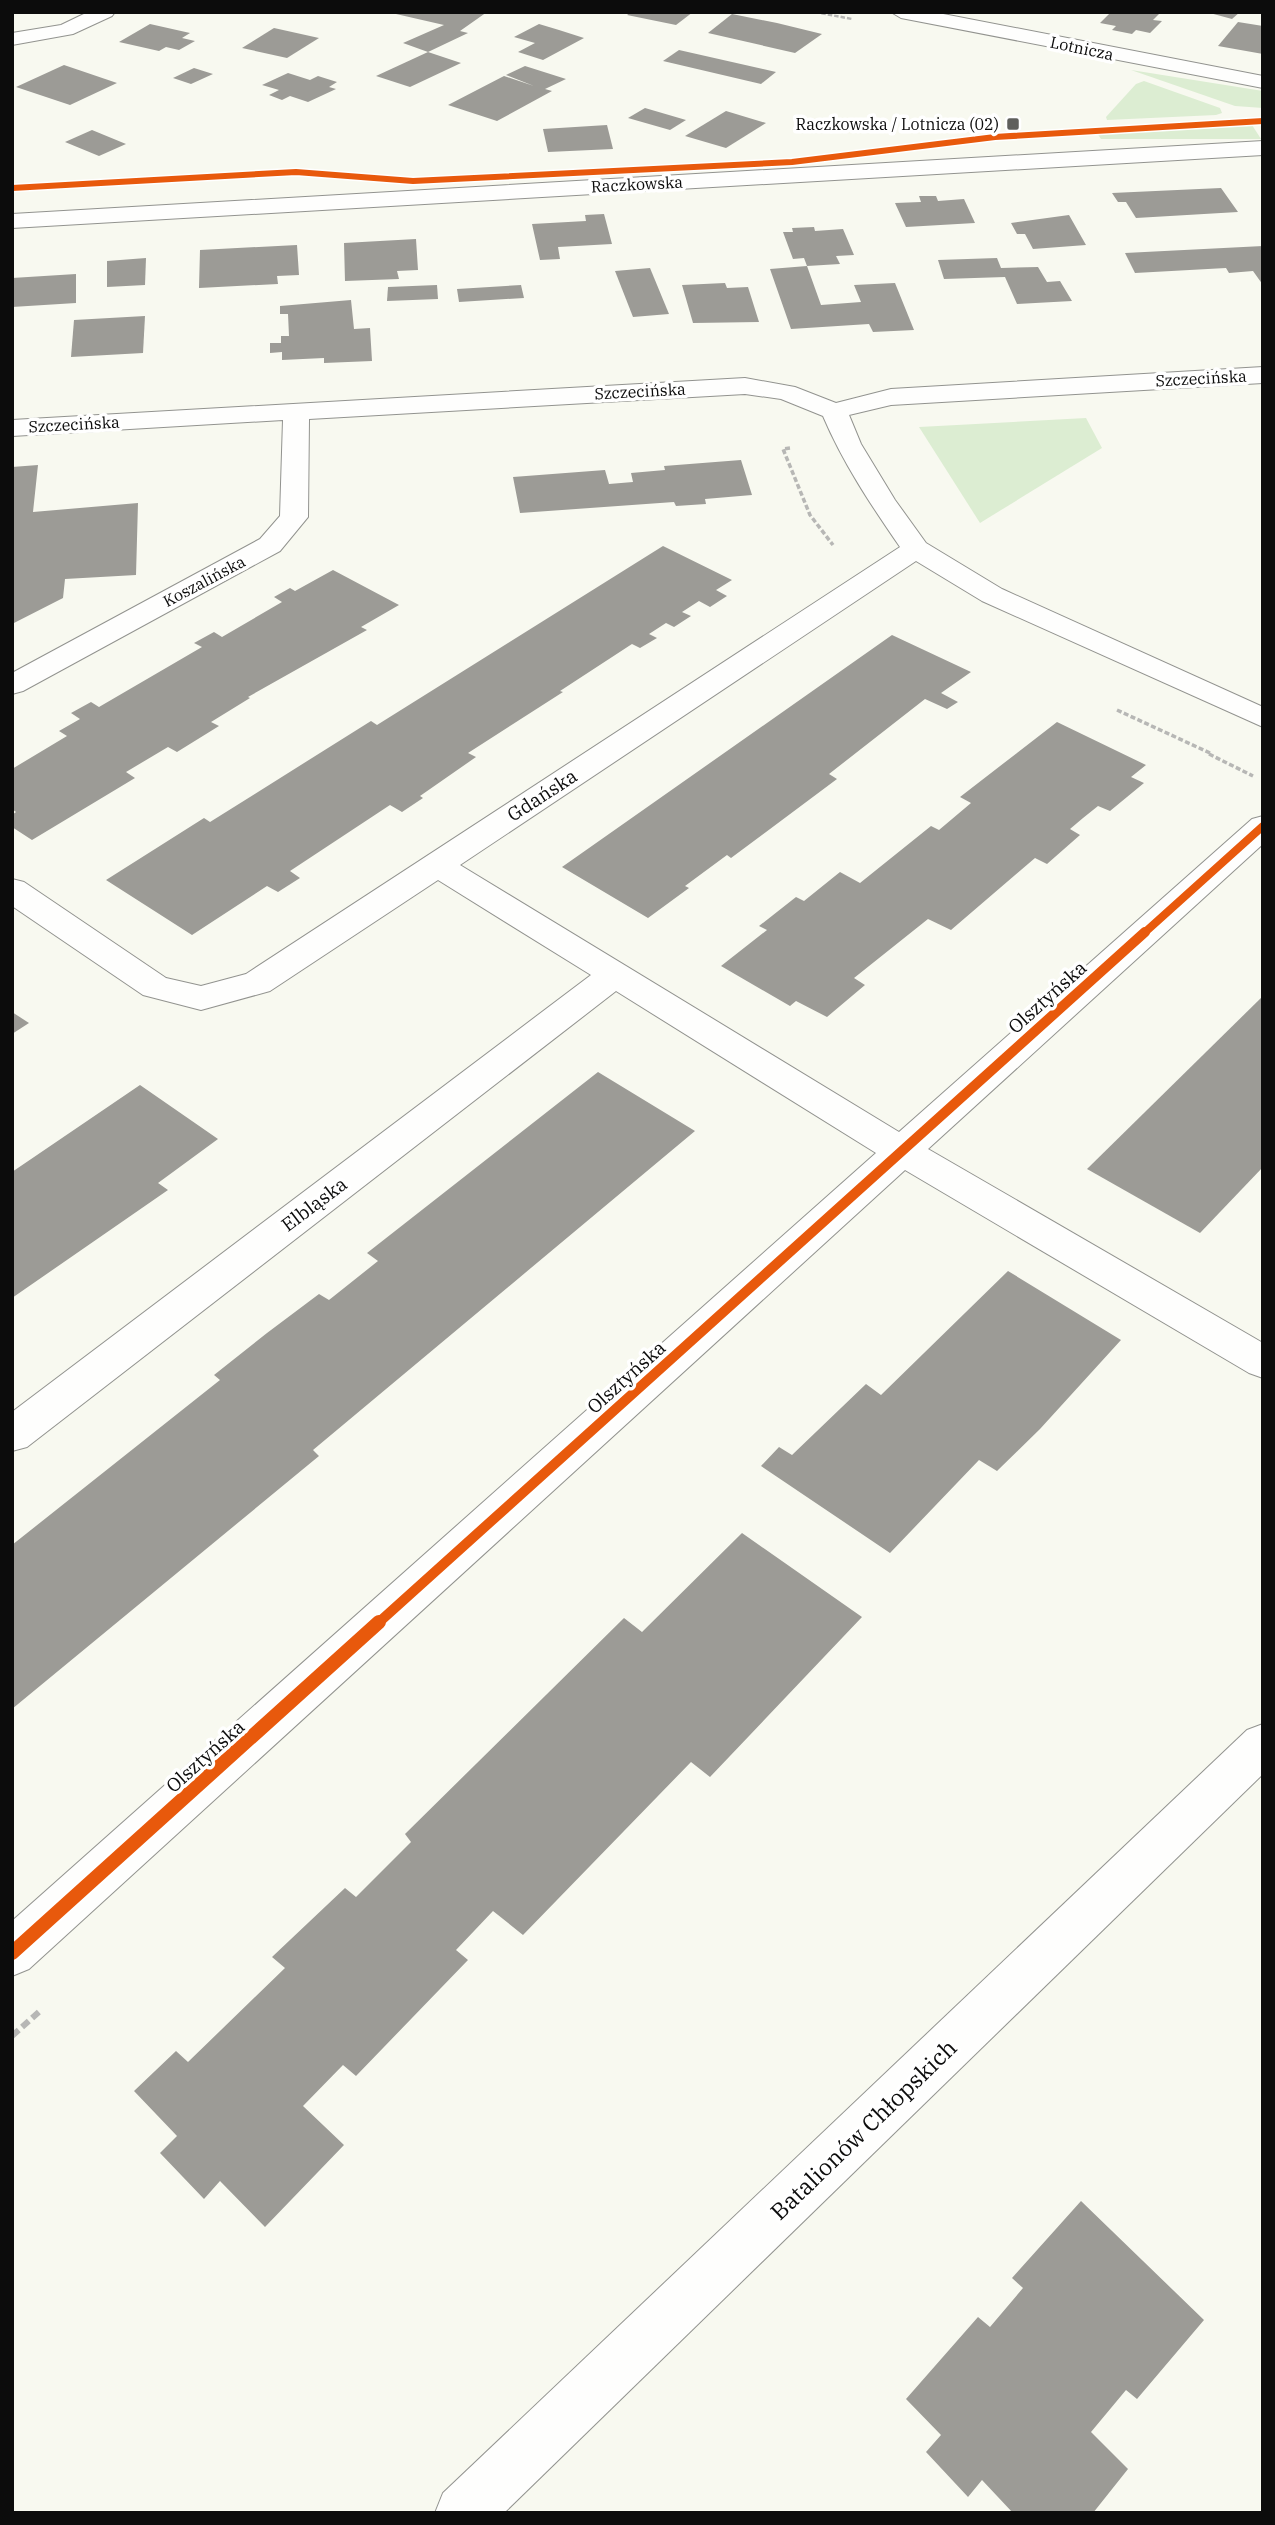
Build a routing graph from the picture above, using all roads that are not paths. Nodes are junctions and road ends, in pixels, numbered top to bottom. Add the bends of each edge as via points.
1 (105, 12) edge
2 (901, 12) edge
3 (1023, 19) dead end
4 (1006, 32) junction
5 (12, 39) edge
6 (1263, 82) edge
7 (1263, 148) edge
8 (12, 221) edge
9 (1263, 375) edge
10 (296, 411) junction
11 (834, 411) junction
12 (12, 428) edge
13 (916, 549) junction
14 (12, 685) edge
15 (1263, 718) edge
16 (1263, 827) edge
17 (436, 864) junction
18 (12, 890) edge
19 (617, 973) junction
20 (902, 1151) junction
21 (1263, 1362) edge
22 (12, 1435) edge
23 (1263, 1744) edge
24 (12, 1953) edge
25 (463, 2513) edge

1 - 5 street via 66,30
2 - 4 street, Lotnicza
3 - 4 street
4 - 6 street, Lotnicza
7 - 8 street, Raczkowska
9 - 11 street, Szczecińska via 891,397
10 - 11 street, Szczecińska via 745,386 786,393
10 - 12 street, Szczecińska
10 - 14 street, Koszalińska via 294,517 270,545
11 - 13 street via 882,502
13 - 15 street via 992,595
13 - 17 street, Gdańska
16 - 20 street, Olsztyńska
17 - 18 street, Gdańska via 258,983 201,998 155,987
17 - 19 street
19 - 20 street
19 - 22 street, Elbląska
20 - 21 street
20 - 24 street, Olsztyńska
23 - 25 street, Batalionów Chłopskich

